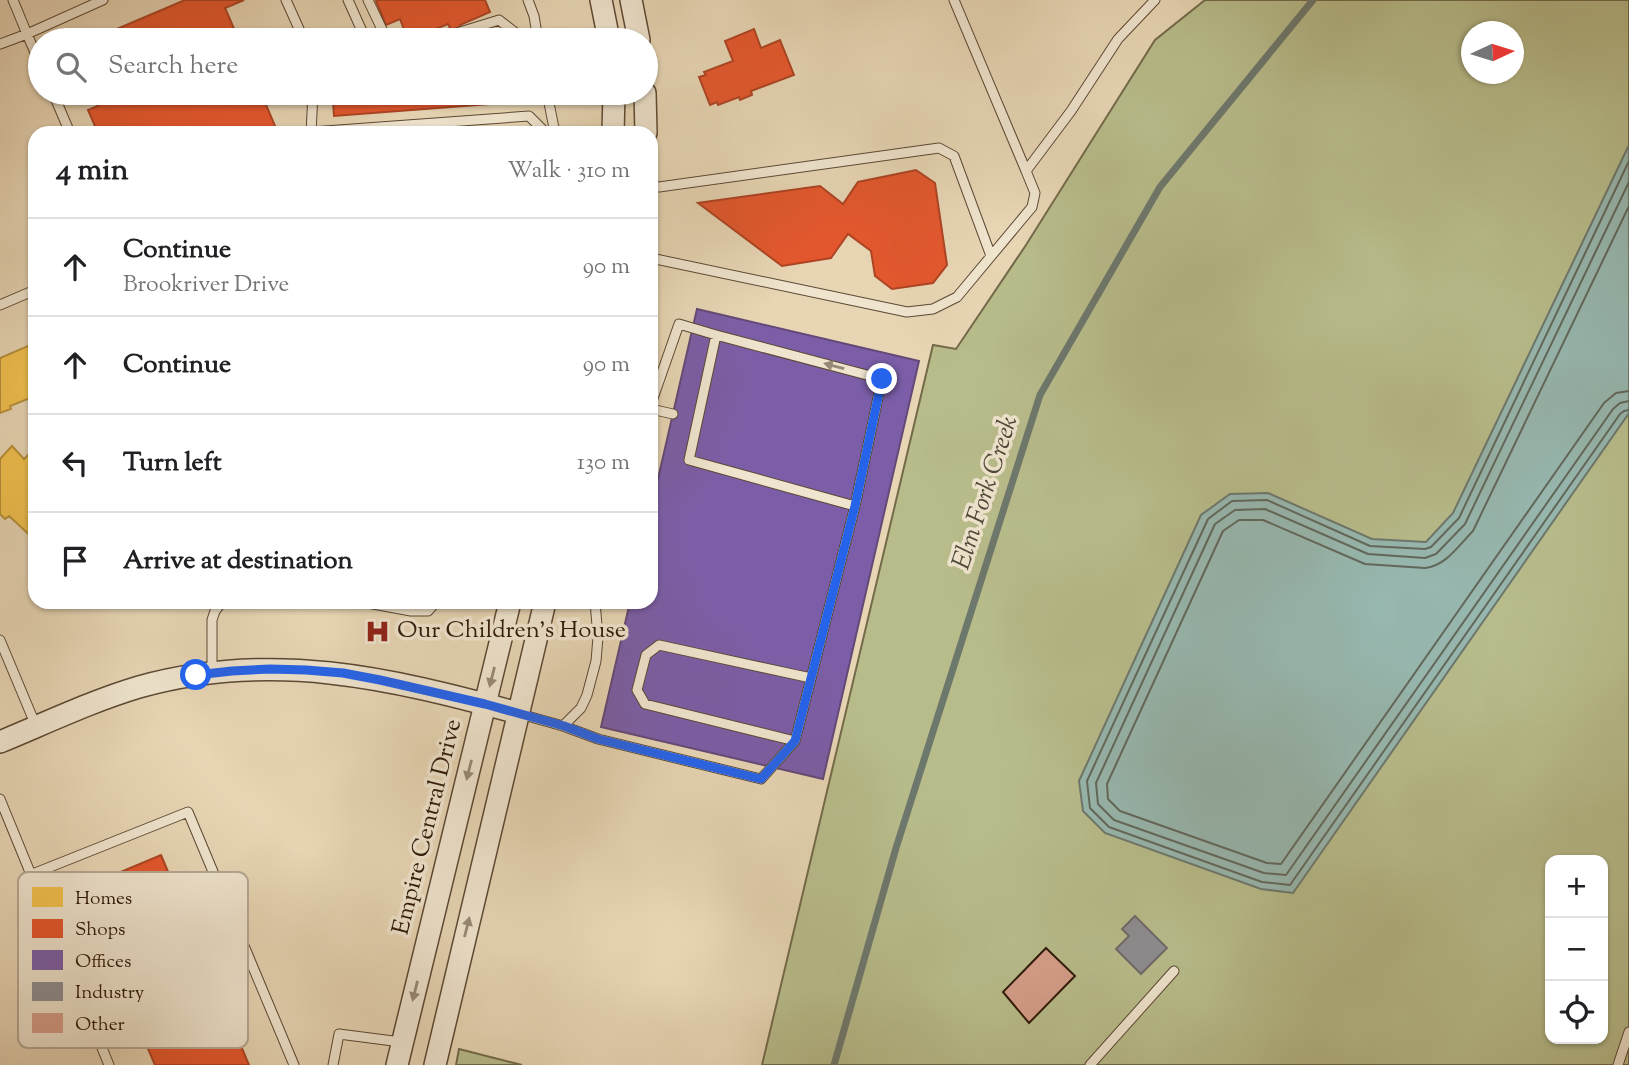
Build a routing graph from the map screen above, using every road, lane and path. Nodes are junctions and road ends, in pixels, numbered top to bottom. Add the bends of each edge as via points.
1 (12, 0) edge
2 (103, 0) edge
3 (286, 0) edge
4 (348, 0) edge
5 (368, 0) edge
6 (528, 0) edge
7 (601, 0) edge
8 (631, 0) edge
9 (954, 0) edge
10 (1155, 0) edge
11 (40, 28) edge
12 (299, 28) edge
13 (361, 28) edge
14 (381, 28) edge
15 (473, 28) edge
16 (509, 28) edge
17 (536, 28) edge
18 (607, 28) edge
19 (637, 28) edge
20 (27, 34) joint
21 (0, 44) edge
22 (58, 105) edge
23 (313, 105) edge
24 (550, 105) edge
25 (614, 105) edge
26 (645, 105) edge
27 (67, 126) edge
28 (312, 126) edge
29 (405, 126) edge
30 (539, 126) edge
31 (554, 126) edge
32 (613, 126) edge
33 (646, 126) edge
34 (1026, 171) junction
35 (658, 187) edge
36 (991, 257) junction
37 (658, 259) edge
38 (28, 293) edge
39 (0, 305) edge
40 (716, 335) junction
41 (658, 386) edge
42 (658, 409) edge
43 (673, 414) dead end
44 (855, 506) junction
45 (217, 609) edge
46 (400, 609) edge
47 (430, 609) edge
48 (508, 609) edge
49 (543, 609) edge
50 (596, 609) edge
51 (0, 640) edge
52 (4, 663) edge
53 (212, 673) junction
54 (811, 678) junction
55 (485, 704) junction
56 (518, 713) junction
57 (564, 726) junction
58 (36, 727) junction
59 (795, 741) junction
60 (0, 742) edge
61 (0, 799) edge
62 (29, 872) edge
63 (35, 872) edge
64 (213, 872) edge
65 (248, 955) edge
66 (1174, 971) dead end
67 (1629, 1032) edge
68 (403, 1042) junction
69 (102, 1048) edge
70 (109, 1065) edge
71 (294, 1065) edge
72 (333, 1065) edge
73 (397, 1065) edge
74 (435, 1065) edge
75 (1090, 1065) edge
76 (1618, 1065) edge

1 - 20 lane
2 - 11 lane
3 - 12 lane
4 - 13 lane
5 - 14 lane
6 - 17 lane
7 - 18 street
8 - 19 street
9 - 34 lane
10 - 34 lane via 1118,40
15 - 16 lane via 499,20
20 - 21 lane
22 - 27 lane
23 - 28 lane
24 - 31 lane
25 - 32 street
26 - 33 street
29 - 30 lane via 528,116
34 - 36 lane via 1035,192 1032,207
35 - 36 lane via 939,148 954,156
36 - 37 lane via 957,296 933,309 906,312
38 - 39 lane
40 - 41 lane via 679,324
40 - 44 lane via 689,460
44 -> 40 lane via 882,379
42 - 43 lane
44 - 54 lane
45 - 53 lane via 212,620
46 - 47 lane
48 -> 55 street, Empire Central Drive
49 - 56 street
50 - 57 lane via 596,661 587,695
51 - 52 lane
52 - 58 lane
53 - 55 street via 270,669 343,673
53 - 58 street via 140,687
54 - 59 lane
54 - 59 lane via 659,645 646,655 638,690 645,704
55 - 56 street
55 -> 68 street, Empire Central Drive
56 - 57 lane
74 -> 56 street
57 - 59 lane via 598,739 761,779
58 - 60 street
61 - 62 lane
63 - 64 lane via 188,812
65 - 71 lane
66 - 75 lane
67 - 76 lane
68 - 72 lane via 339,1034
68 - 73 street, Empire Central Drive
69 - 70 lane

